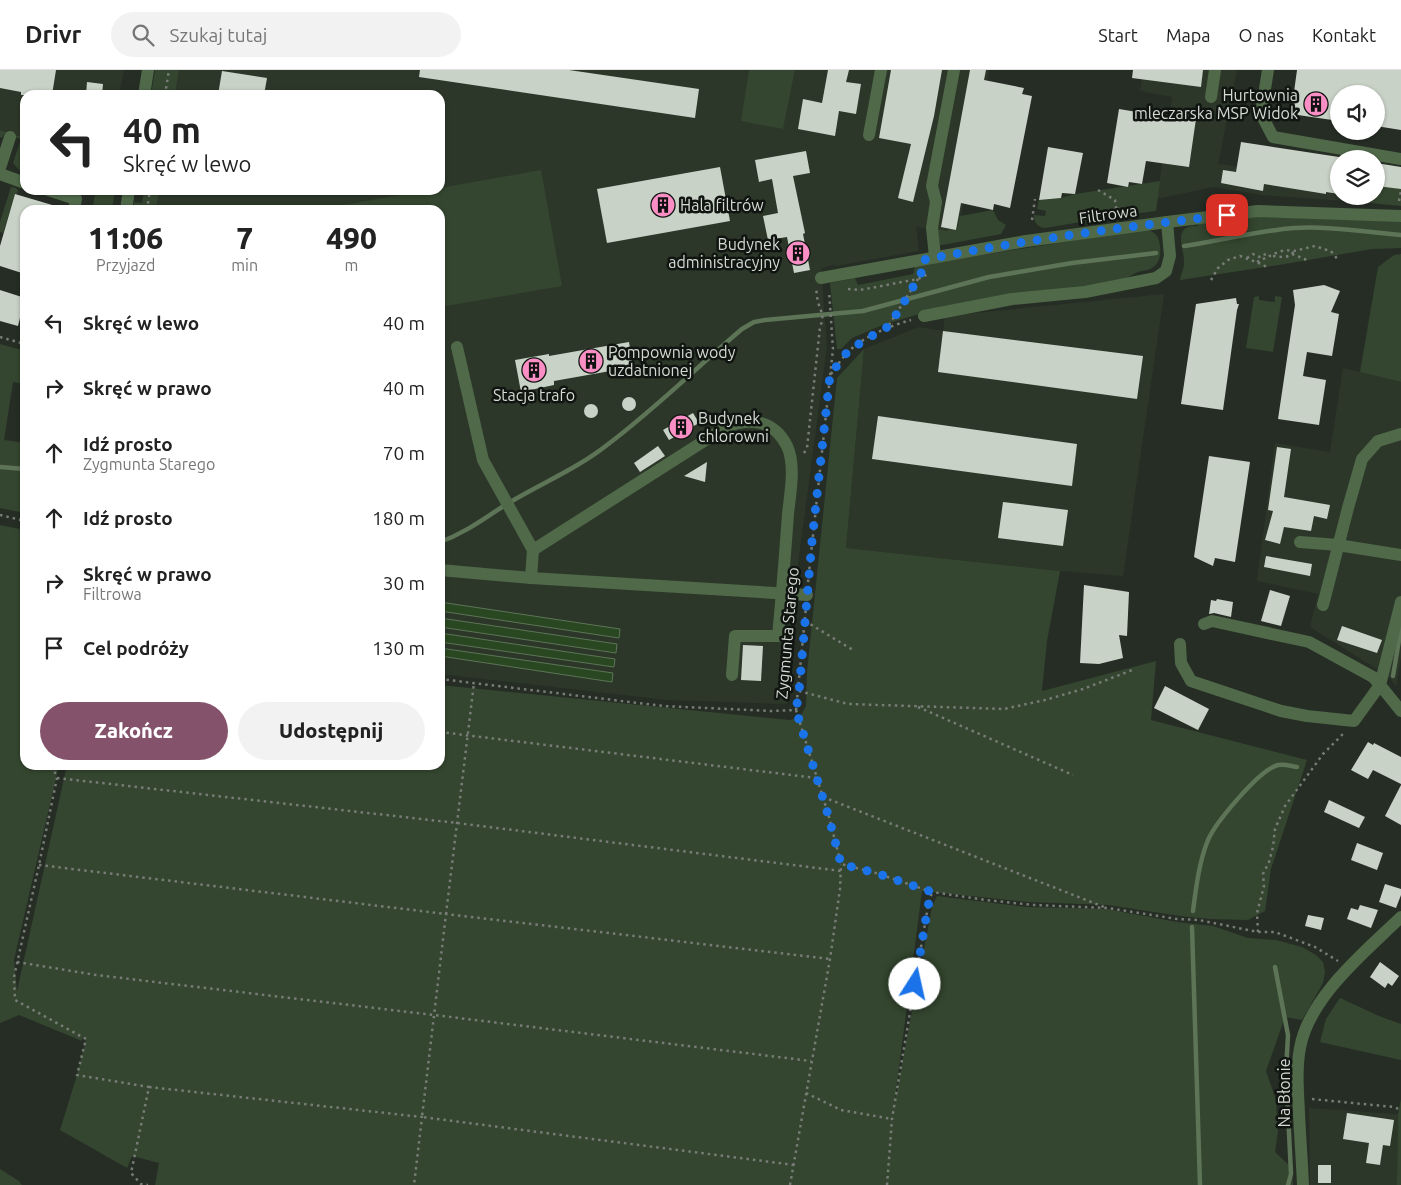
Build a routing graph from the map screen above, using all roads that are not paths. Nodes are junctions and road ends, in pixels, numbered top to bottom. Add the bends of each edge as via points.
1 (148, 70) edge
2 (881, 70) edge
3 (954, 70) edge
4 (1215, 70) edge
5 (1268, 70) edge
6 (145, 90) edge
7 (1211, 97) dead end
8 (869, 136) dead end
9 (10, 137) dead end
10 (1401, 158) edge
11 (0, 168) edge
12 (0, 174) edge
13 (20, 181) edge
14 (62, 195) edge
15 (76, 200) edge
16 (1400, 212) edge
17 (1167, 222) junction
18 (929, 259) junction
19 (821, 280) road end
20 (924, 316) road end
21 (457, 347) dead end
22 (1401, 434) edge
23 (1300, 542) dead end
24 (1338, 545) junction
25 (533, 550) junction
26 (1401, 555) edge
27 (445, 570) edge
28 (531, 578) junction
29 (783, 593) junction
30 (807, 595) road end
31 (1401, 602) edge
32 (1323, 605) dead end
33 (1204, 624) dead end
34 (1180, 644) dead end
35 (732, 675) dead end
36 (1380, 685) junction
37 (1401, 711) edge
38 (1401, 917) edge
39 (1303, 1185) edge

1 - 6 street
2 - 8 street
3 - 18 street via 932,186 936,202
4 - 7 street
5 - 10 street via 1261,114 1273,137
9 - 11 street
12 - 13 street
14 - 15 street
16 - 17 street, Filtrowa via 1258,211
17 - 18 street, Filtrowa via 1026,241
17 - 20 street via 1170,256 1166,271 1156,278 1085,292 1012,299
18 - 19 street, Filtrowa
21 - 25 street via 483,460
22 - 24 street via 1378,441 1362,459
23 - 24 street
24 - 26 street
24 - 32 street
25 - 28 street
25 - 29 street via 726,427 750,420 770,427 780,436 787,446 790,460
27 - 28 street
28 - 29 street
29 - 30 street
29 - 35 street via 778,636 735,636
31 - 36 street
33 - 36 street via 1212,621 1309,642 1373,677
34 - 36 street via 1181,663 1191,681 1281,711 1354,721
36 - 37 street
38 - 39 street, Na Błonie via 1336,982 1308,1023 1300,1046 1297,1072

